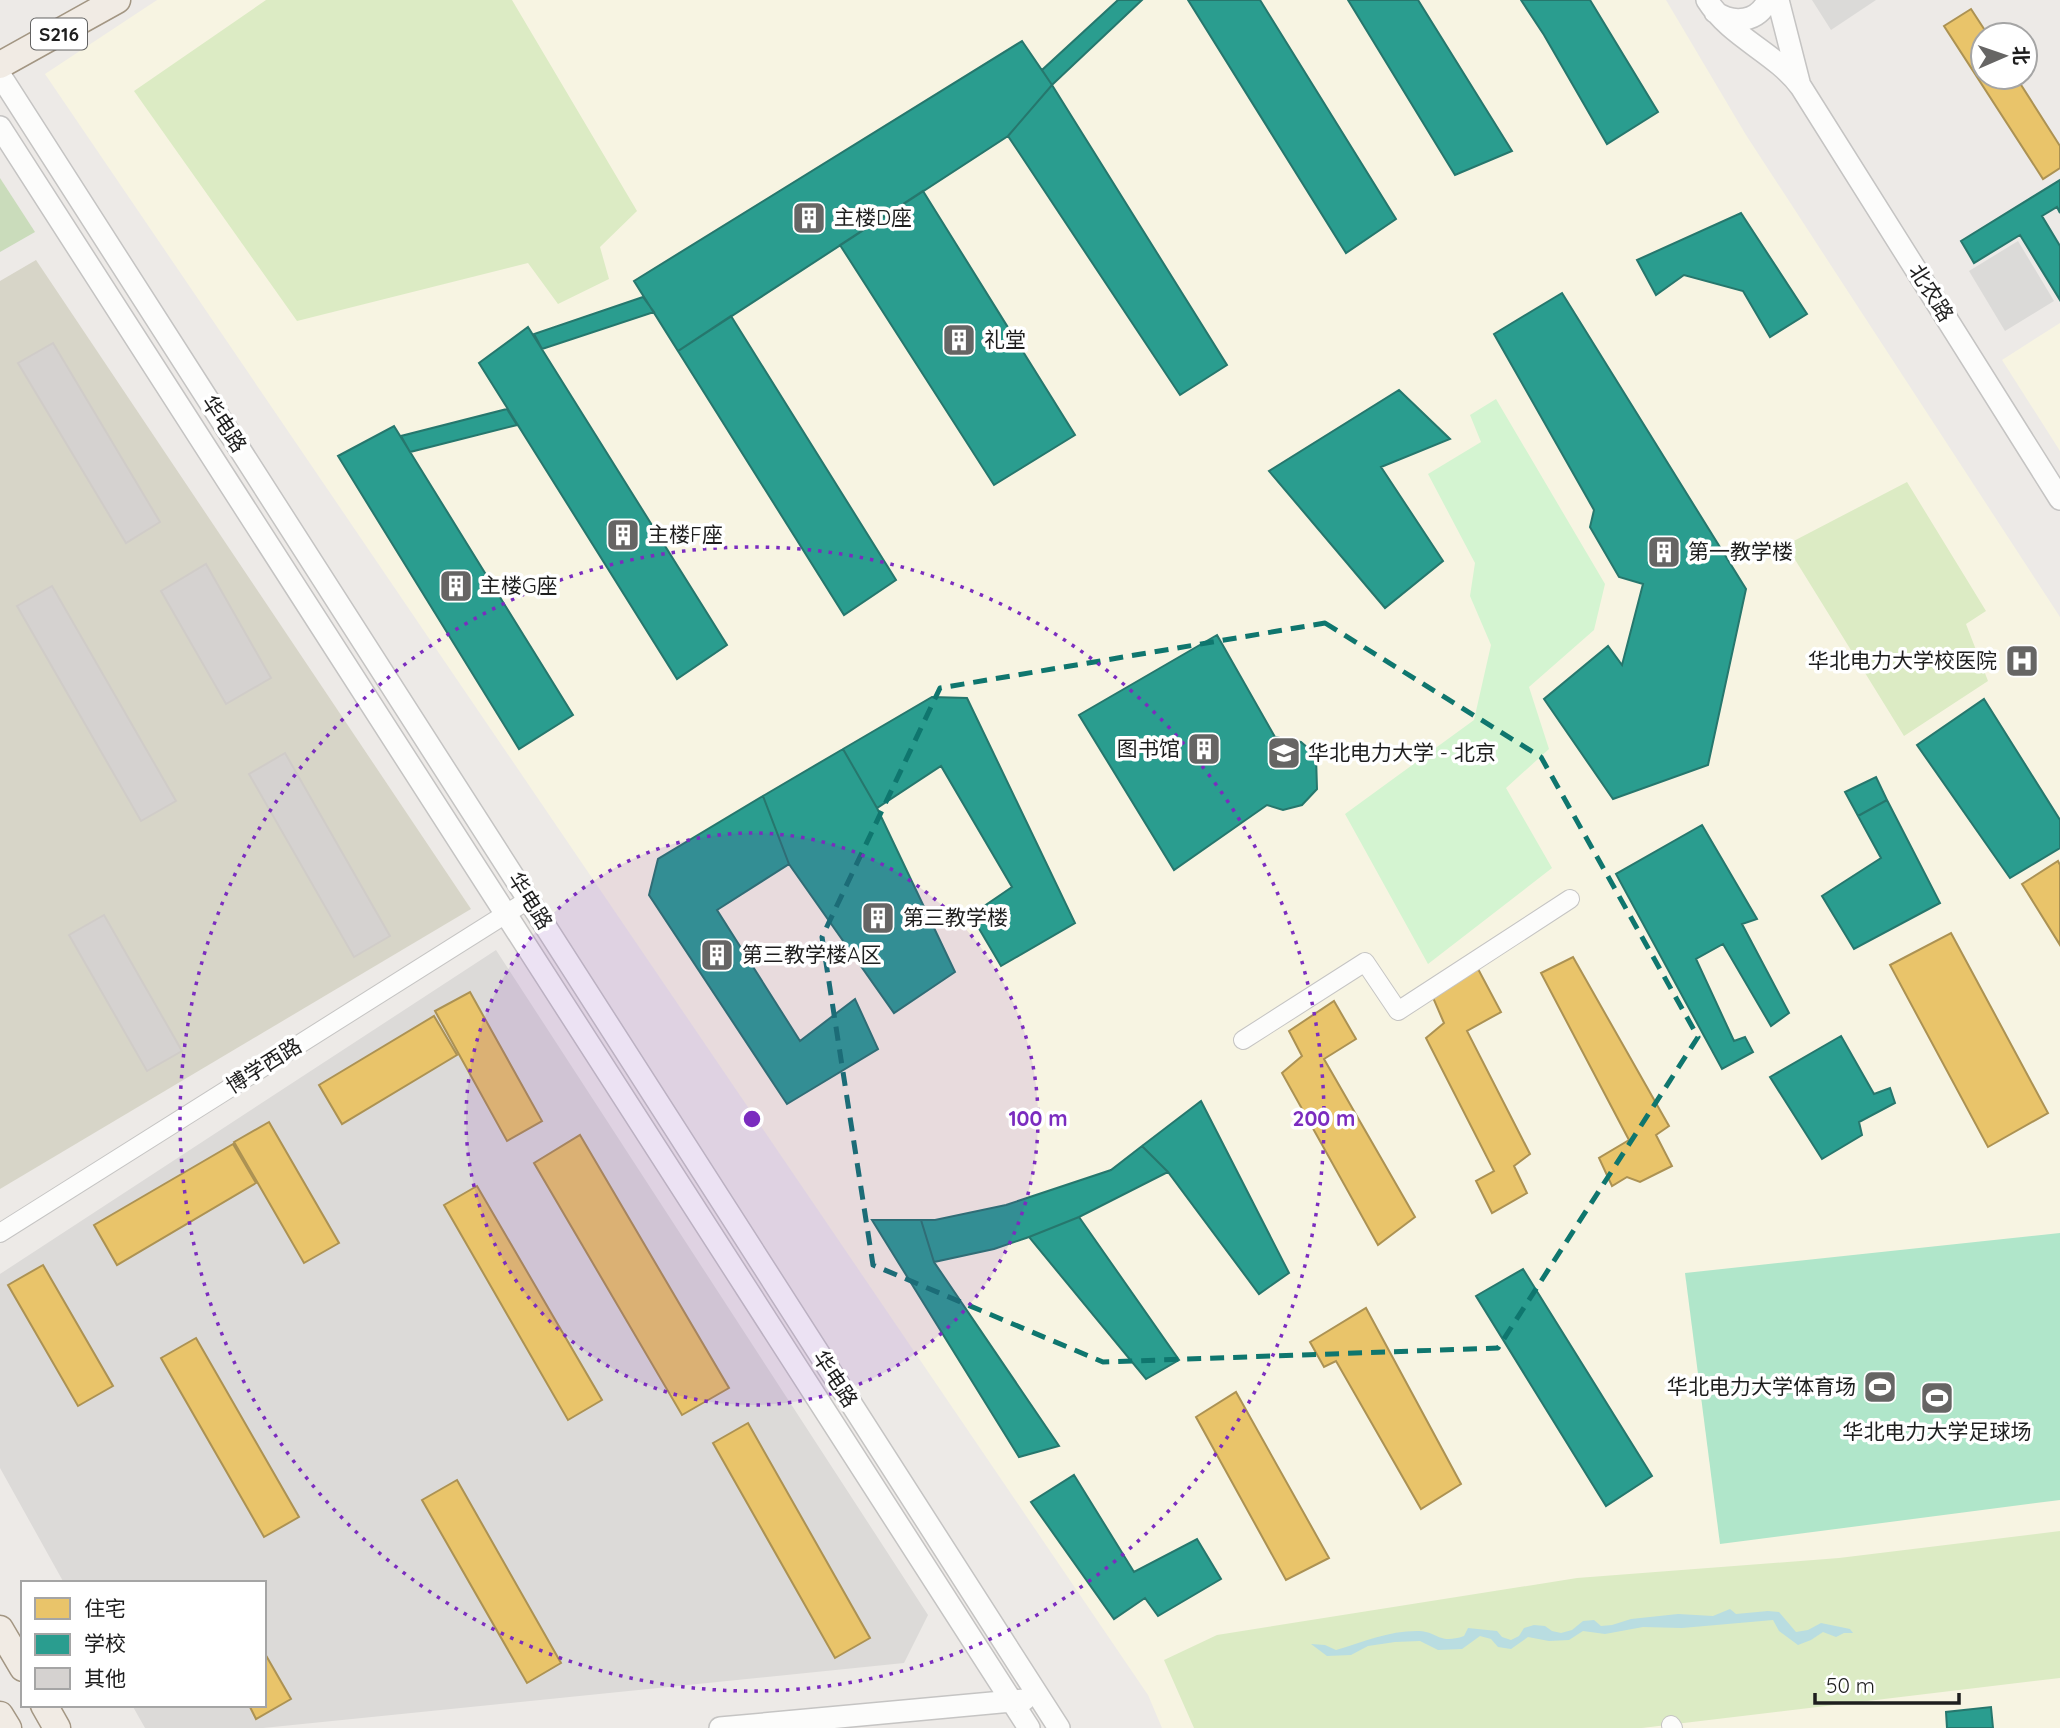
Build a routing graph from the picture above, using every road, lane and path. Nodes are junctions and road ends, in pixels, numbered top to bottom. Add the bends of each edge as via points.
1 (117, 0) edge
2 (1768, 0) edge
3 (1778, 0) edge
4 (1711, 5) edge
5 (0, 65) edge
6 (0, 75) edge
7 (1801, 87) junction
8 (0, 127) edge
9 (2060, 499) edge
10 (1570, 899) dead end
11 (528, 900) junction
12 (506, 914) junction
13 (1243, 1040) dead end
14 (0, 1233) edge
15 (0, 1629) edge
16 (21, 1665) edge
17 (1040, 1698) junction
18 (1012, 1701) junction
19 (45, 1707) edge
20 (0, 1715) edge
21 (8, 1728) edge
22 (57, 1728) edge
23 (720, 1728) edge
24 (1030, 1728) edge
25 (1059, 1728) edge

1 - 5 main road, S216
2 - 4 street via 1760,12 1746,19 1730,19
3 - 7 street, 北农路
4 - 7 street, 北农路 via 1732,30
6 - 11 street, 华电路
7 - 9 street, 北农路
8 - 12 street, 华电路
10 - 13 street via 1398,1011 1365,961
11 - 12 street, 博学西路
11 - 17 street, 华电路
12 - 14 street, 博学西路
12 - 18 street, 华电路
15 - 16 main road
17 - 18 street
17 - 25 street, 华电路
18 - 23 street
18 - 24 street, 华电路
19 - 22 main road
20 - 21 main road

